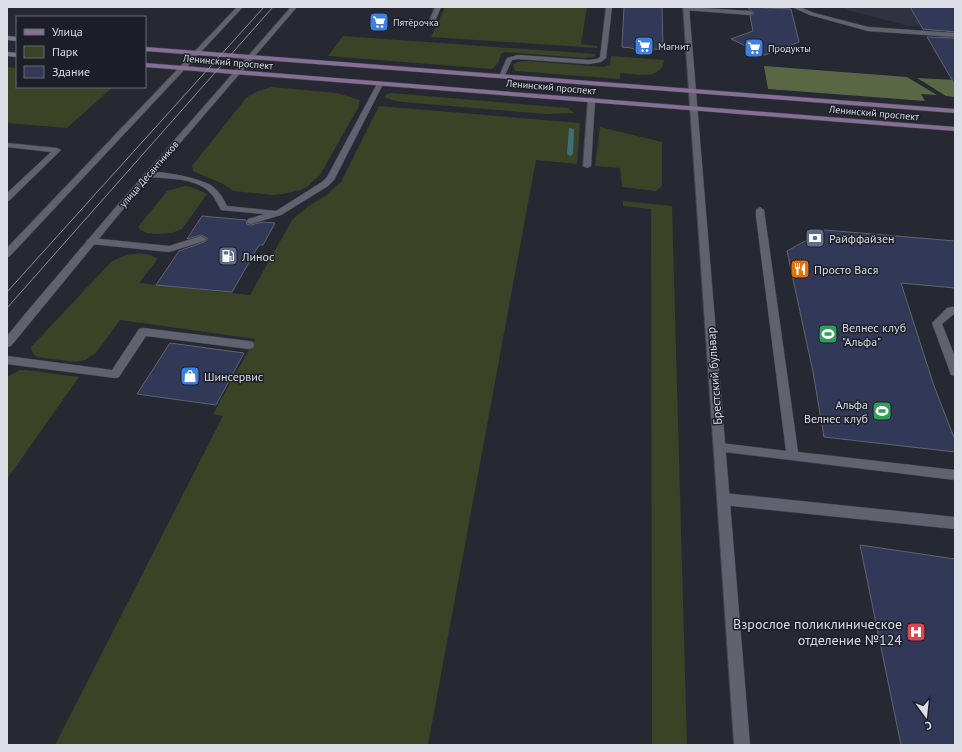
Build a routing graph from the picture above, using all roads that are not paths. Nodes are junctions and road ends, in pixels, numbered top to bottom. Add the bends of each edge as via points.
1 (240, 7) edge
2 (294, 7) edge
3 (438, 7) edge
4 (609, 7) edge
5 (795, 7) edge
6 (686, 8) edge
7 (750, 13) dead end
8 (812, 14) junction
9 (794, 16) dead end
10 (431, 24) dead end
11 (955, 35) edge
12 (146, 49) edge
13 (196, 52) junction
14 (251, 57) junction
15 (146, 65) edge
16 (181, 68) junction
17 (237, 72) junction
18 (502, 76) junction
19 (380, 84) junction
20 (692, 91) junction
21 (591, 100) junction
22 (694, 109) junction
23 (955, 111) edge
24 (955, 130) edge
25 (7, 145) edge
26 (587, 166) dead end
27 (148, 175) junction
28 (7, 198) edge
29 (760, 210) dead end
30 (278, 213) junction
31 (251, 221) dead end
32 (201, 239) dead end
33 (91, 241) junction
34 (7, 254) edge
35 (955, 310) edge
36 (7, 343) edge
37 (249, 345) dead end
38 (7, 360) edge
39 (955, 372) edge
40 (720, 448) junction
41 (793, 456) junction
42 (955, 475) edge
43 (723, 499) junction
44 (955, 523) edge
45 (742, 745) edge

1 - 13 street
2 - 14 street, улица Десантников
3 - 10 street
4 - 18 street via 603,58 599,61 518,57 509,60
5 - 8 street
6 - 7 street
6 - 20 street, Брестский бульвар
8 - 9 street
8 - 11 street via 868,29
12 - 13 main road, Ленинский проспект
13 - 14 main road, Ленинский проспект
13 - 16 street
14 - 17 street, улица Десантников
14 - 18 main road, Ленинский проспект
15 - 16 main road, Ленинский проспект
16 - 17 main road, Ленинский проспект
16 - 34 street
17 - 19 main road, Ленинский проспект
17 - 27 street, улица Десантников
18 - 20 main road, Ленинский проспект
19 - 21 main road, Ленинский проспект
19 - 30 street via 331,178
20 - 22 street, Брестский бульвар
20 - 23 main road, Ленинский проспект
21 - 22 main road, Ленинский проспект
21 - 26 street
22 - 24 main road, Ленинский проспект
22 - 40 street, Брестский бульвар
25 - 28 street via 57,150
27 - 30 street via 198,182 216,193 224,208
27 - 33 street, улица Десантников
29 - 41 street
30 - 31 street
32 - 33 street via 169,249
33 - 36 street, улица Десантников
35 - 39 street via 950,310 937,323
37 - 38 street via 143,332 115,374
40 - 41 street
40 - 43 street, Брестский бульвар
41 - 42 street
43 - 44 street
43 - 45 street, Брестский бульвар

